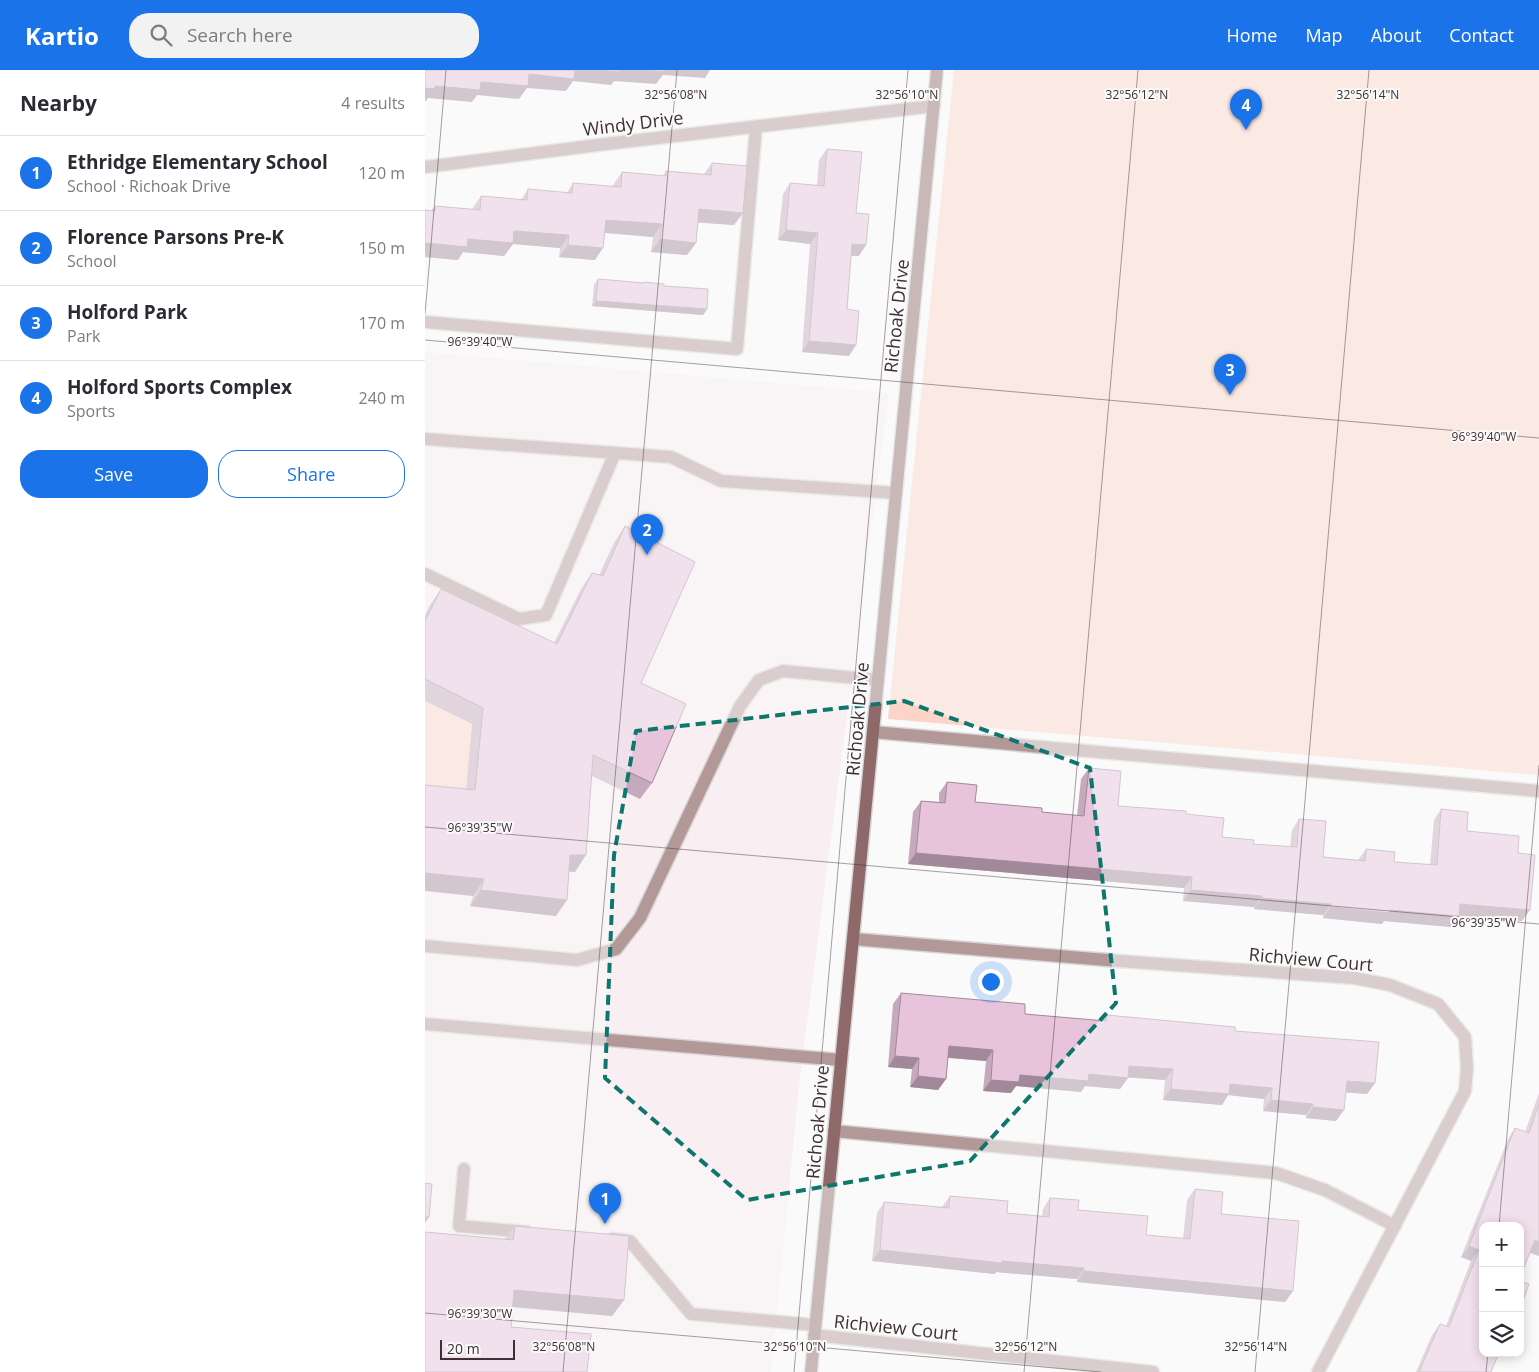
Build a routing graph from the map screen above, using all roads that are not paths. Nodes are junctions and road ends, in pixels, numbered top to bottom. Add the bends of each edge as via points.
1 (937, 70) edge
2 (934, 106) junction
3 (756, 126) junction
4 (425, 167) edge
5 (425, 322) edge
6 (425, 439) edge
7 (615, 453) junction
8 (896, 493) junction
9 (425, 574) edge
10 (878, 680) junction
11 (873, 732) junction
12 (1539, 791) edge
13 (853, 939) junction
14 (425, 946) edge
15 (425, 1024) edge
16 (841, 1060) junction
17 (834, 1131) junction
18 (463, 1169) dead end
19 (1395, 1226) junction
20 (535, 1233) edge
21 (601, 1238) edge
22 (815, 1330) junction
23 (811, 1372) edge
24 (1153, 1372) edge
25 (1318, 1372) edge

1 - 2 street, Richoak Drive
2 - 3 street, Windy Drive
2 - 8 street, Richoak Drive
3 - 4 street, Windy Drive
3 - 5 street via 737,349
6 - 7 street
7 - 8 street via 671,457 721,481
7 - 9 street via 546,615 519,619
8 - 10 street, Richoak Drive
10 - 11 street, Richoak Drive
10 - 14 street via 783,671 759,680 740,706 640,918 616,949 577,960
11 - 12 street
11 - 13 street, Richoak Drive
13 - 16 street, Richoak Drive
13 - 19 street, Richview Court via 1354,978 1390,985 1438,1004 1465,1037 1465,1091
15 - 16 street
16 - 17 street, Richoak Drive
17 - 19 street via 1276,1173 1325,1190
17 - 22 street, Richoak Drive
18 - 20 street via 459,1226
19 - 25 street, Richview Court
21 - 22 street, Richview Court via 630,1241 691,1314
22 - 23 street, Richoak Drive
22 - 24 street, Richview Court

